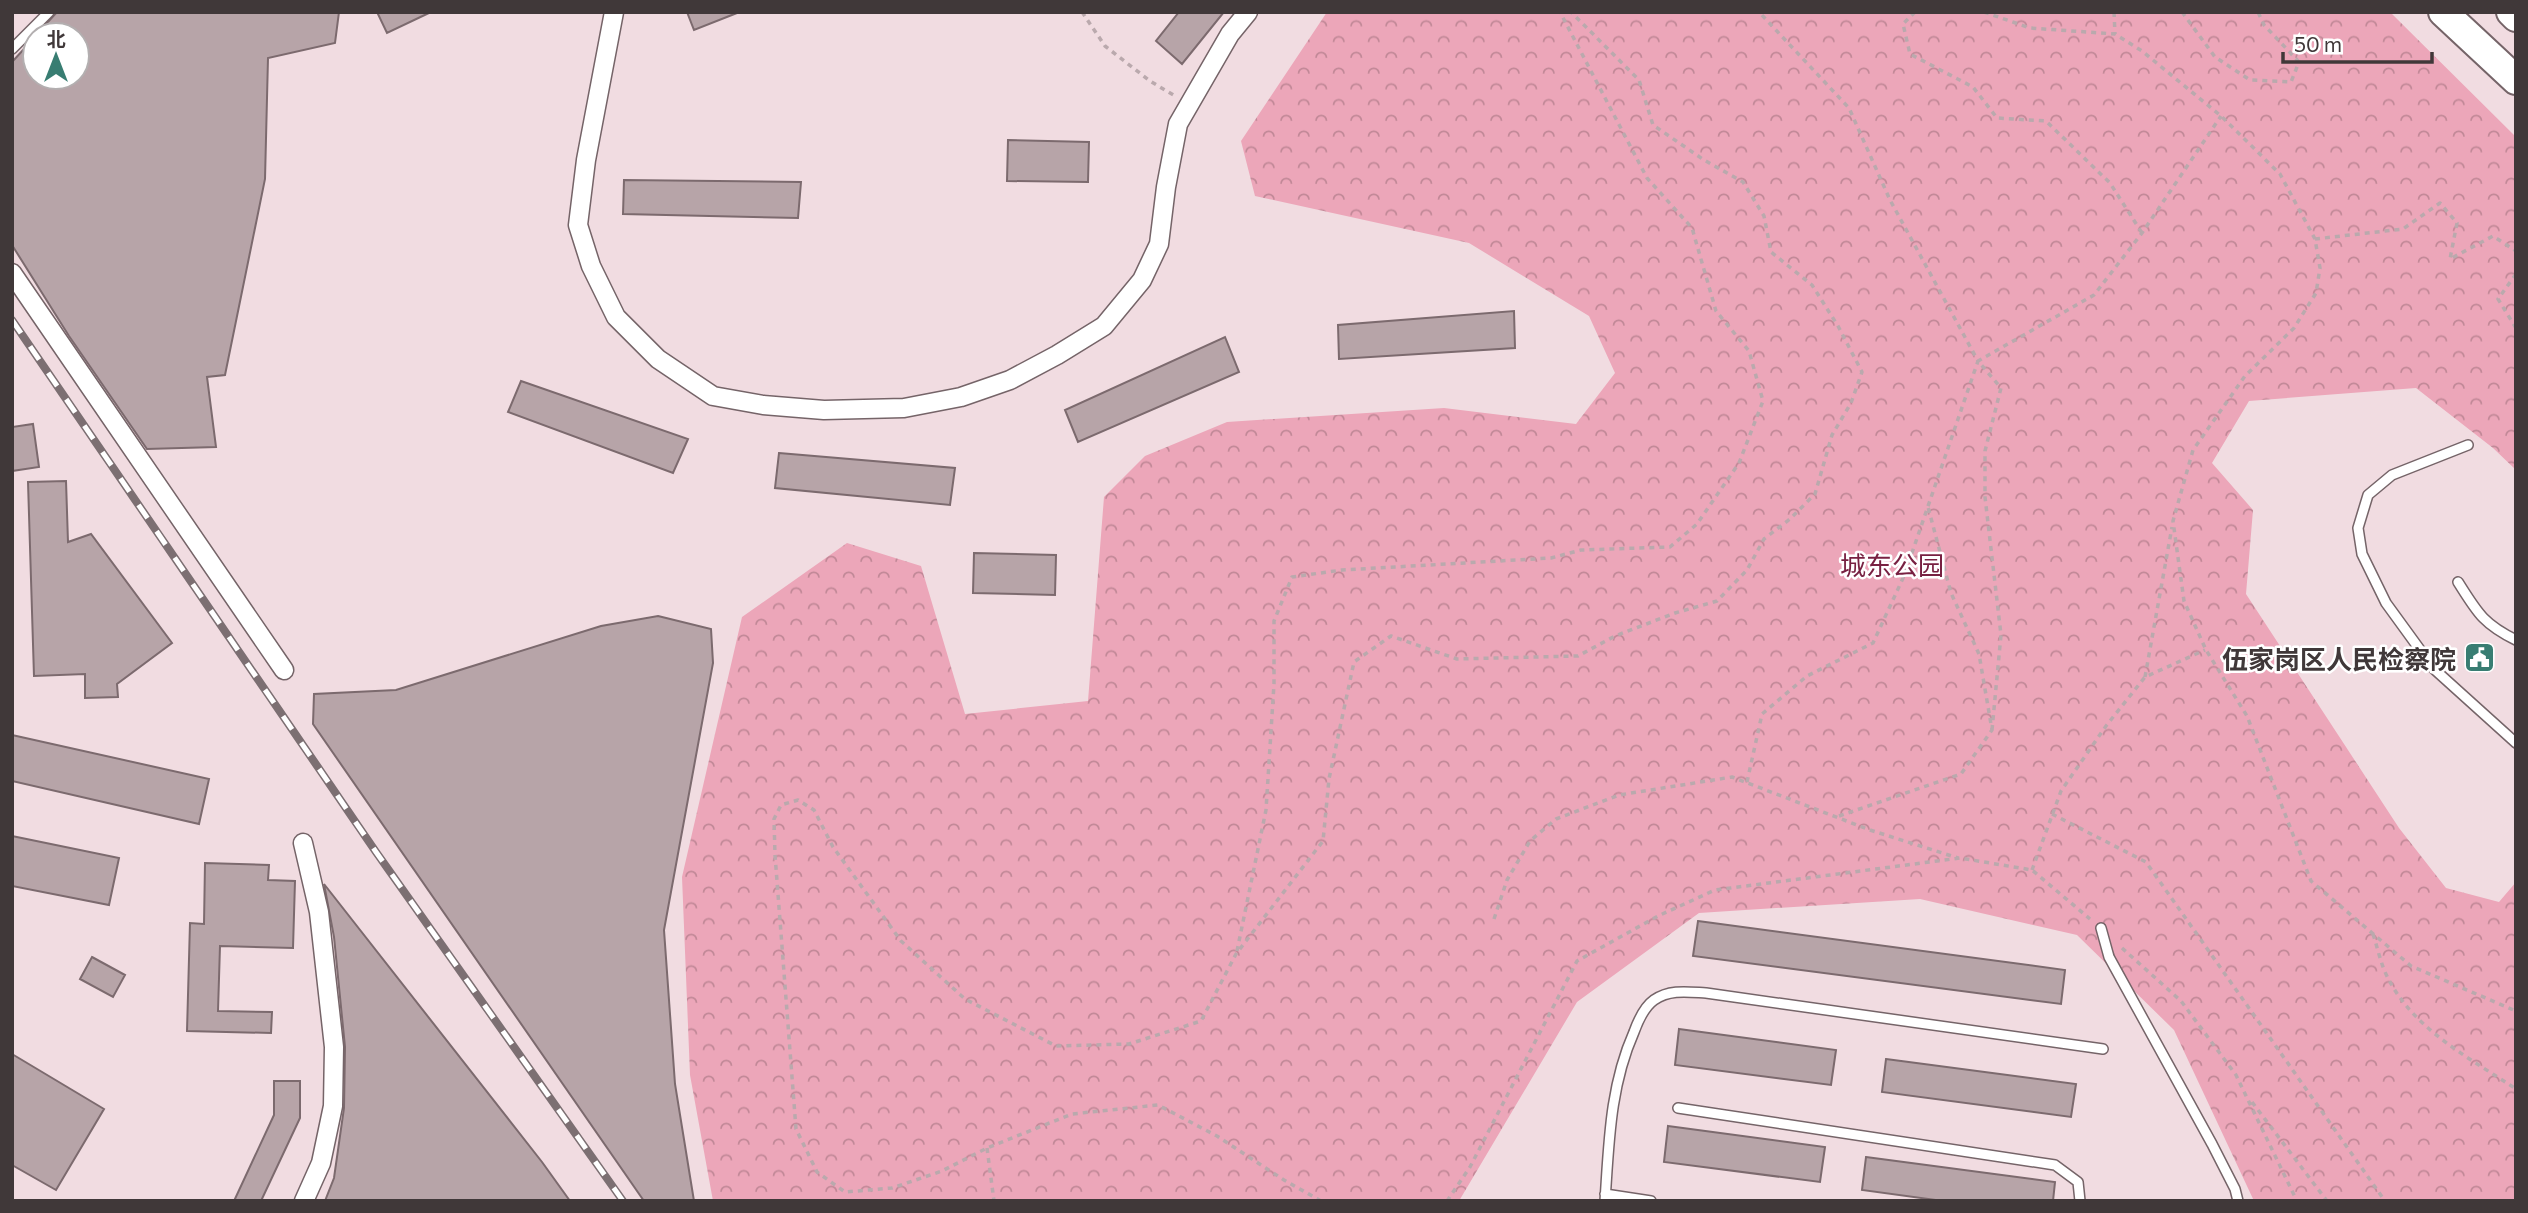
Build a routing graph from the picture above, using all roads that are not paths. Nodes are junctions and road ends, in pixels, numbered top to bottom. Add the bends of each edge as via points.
1 (49, 12) edge
2 (614, 12) edge
3 (1248, 12) edge
4 (2443, 12) edge
5 (2511, 12) edge
6 (2516, 17) edge
7 (12, 49) edge
8 (2516, 80) edge
9 (12, 273) edge
10 (2468, 445) dead end
11 (2458, 582) dead end
12 (2516, 640) edge
13 (284, 670) dead end
14 (2516, 743) edge
15 (303, 843) dead end
16 (2101, 928) road end
17 (2103, 1049) dead end
18 (1678, 1108) dead end
19 (1605, 1197) edge
20 (304, 1201) edge
21 (1651, 1201) edge
22 (2080, 1201) edge
23 (2238, 1201) edge

1 - 7 lane
2 - 3 street via 578,225 591,266 616,317 658,359 713,396 824,410 904,408 961,397 1010,380 1104,326 1142,279 1159,244 1178,124 1230,34
4 - 8 main road
5 - 6 main road
9 - 13 street
10 - 14 lane via 2392,475 2368,495 2358,528 2362,554 2386,603 2434,669
11 - 12 lane via 2480,617
15 - 20 street via 319,912 334,1046 333,1106 321,1163
16 - 23 lane via 2109,957 2212,1144
17 - 19 lane via 1676,991 1646,1009 1621,1060 1611,1114
18 - 22 lane via 2055,1165 2078,1182
19 - 21 lane

